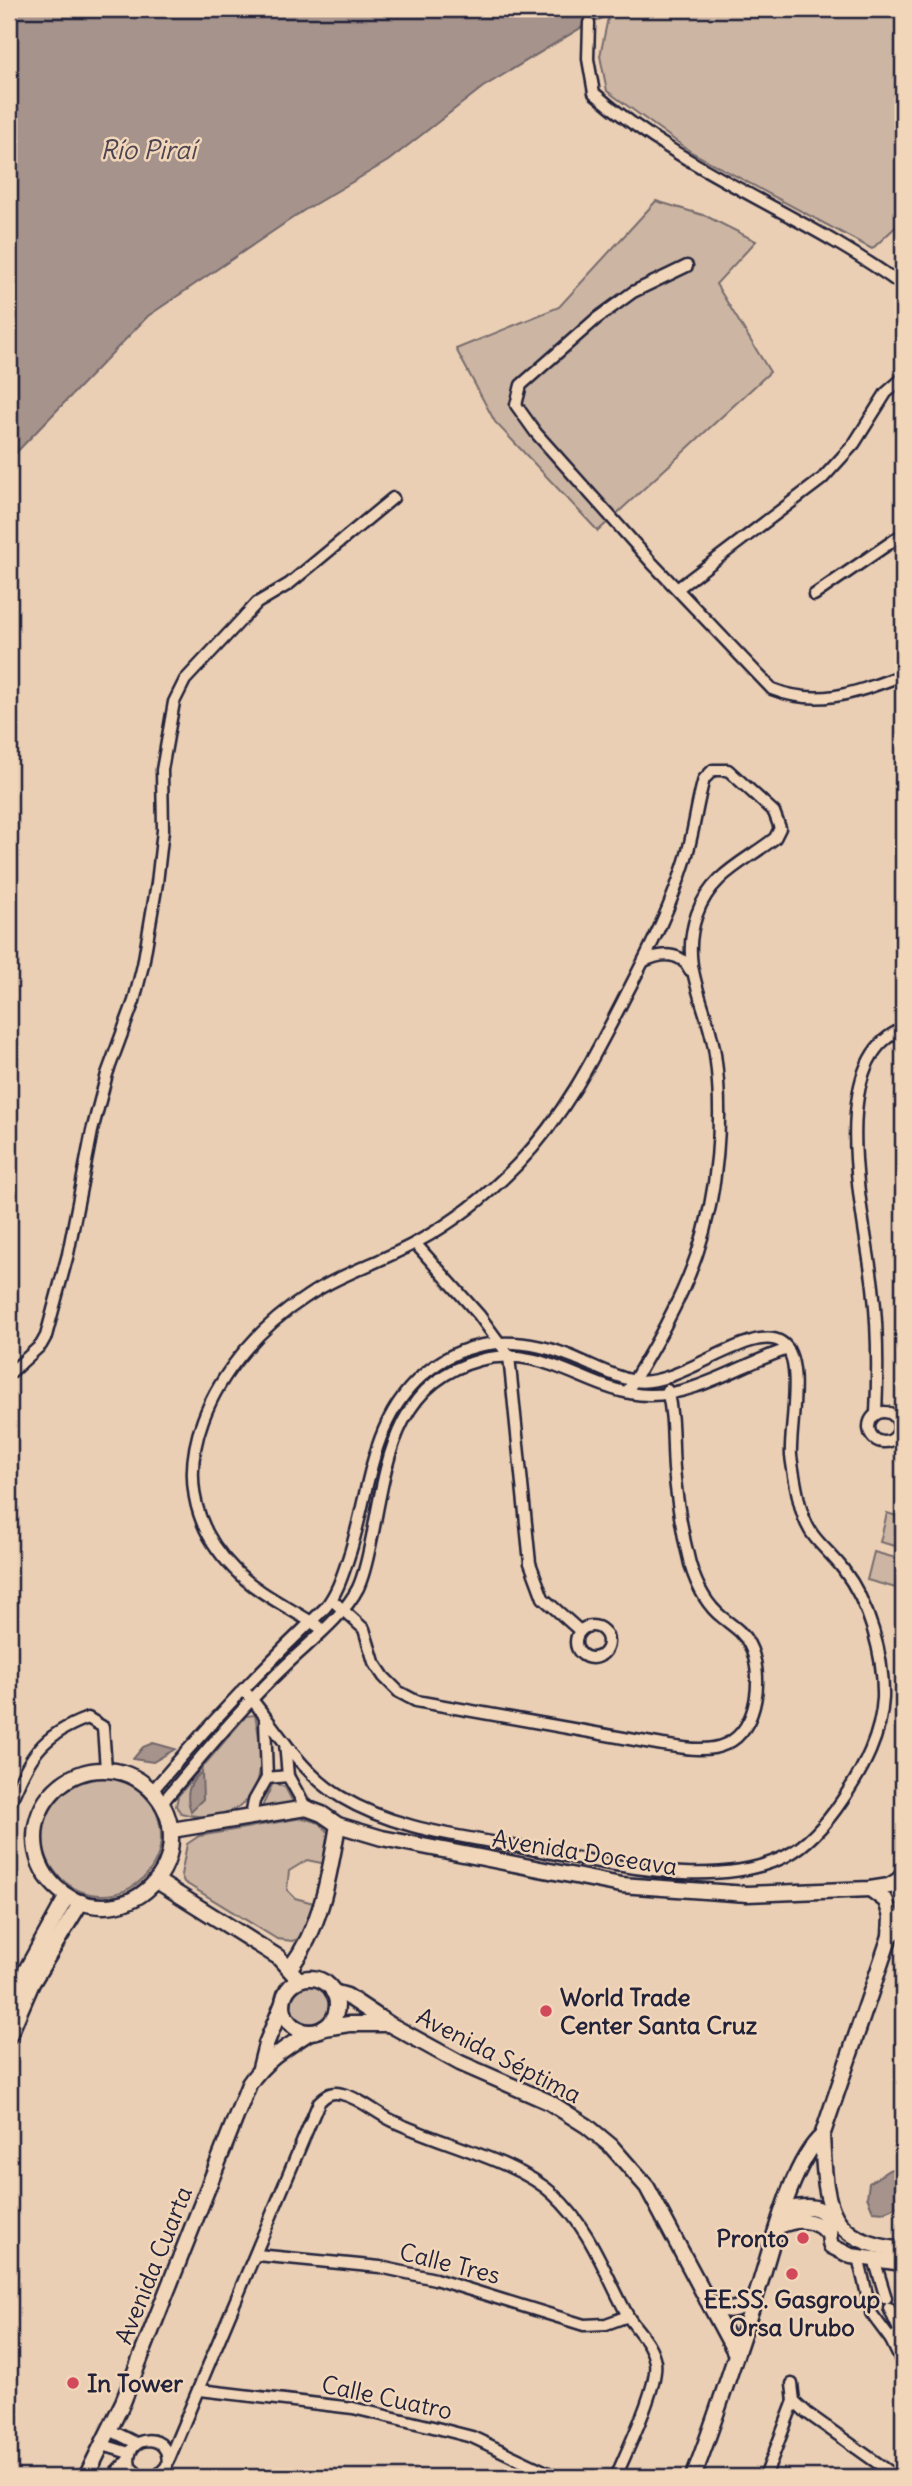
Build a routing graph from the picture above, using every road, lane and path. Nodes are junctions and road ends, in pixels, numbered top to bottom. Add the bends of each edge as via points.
1 (589, 23) dead end
2 (687, 267) dead end
3 (903, 286) edge
4 (903, 378) edge
5 (393, 498) dead end
6 (903, 534) edge
7 (677, 589) junction
8 (814, 595) dead end
9 (903, 675) edge
10 (644, 961) junction
11 (691, 971) junction
12 (903, 1029) edge
13 (415, 1243) junction
14 (499, 1341) junction
15 (788, 1349) junction
16 (509, 1356) junction
17 (9, 1374) edge
18 (664, 1380) junction
19 (634, 1381) junction
20 (627, 1392) junction
21 (668, 1394) junction
22 (876, 1414) junction
23 (901, 1424) edge
24 (332, 1600) junction
25 (343, 1609) junction
26 (311, 1621) junction
27 (322, 1629) junction
28 (580, 1631) dead end
29 (243, 1689) junction
30 (253, 1701) junction
31 (265, 1718) junction
32 (285, 1743) junction
33 (106, 1769) junction
34 (288, 1776) junction
35 (267, 1778) junction
36 (153, 1790) junction
37 (162, 1803) junction
38 (9, 1806) edge
39 (306, 1808) junction
40 (251, 1818) junction
41 (338, 1825) junction
42 (172, 1830) junction
43 (900, 1876) edge
44 (157, 1881) junction
45 (870, 1889) junction
46 (74, 1899) junction
47 (903, 1901) edge
48 (903, 1917) edge
49 (890, 1936) junction
50 (290, 1968) junction
51 (299, 1980) junction
52 (333, 1992) junction
53 (9, 2001) edge
54 (283, 2003) junction
55 (389, 2024) junction
56 (317, 2030) junction
57 (9, 2036) edge
58 (260, 2068) junction
59 (822, 2136) junction
60 (784, 2210) junction
61 (779, 2226) junction
62 (829, 2234) junction
63 (903, 2250) edge
64 (257, 2255) junction
65 (858, 2257) junction
66 (874, 2259) junction
67 (903, 2263) edge
68 (704, 2298) junction
69 (755, 2299) junction
70 (628, 2316) junction
71 (901, 2329) edge
72 (891, 2340) junction
73 (735, 2352) junction
74 (903, 2365) edge
75 (792, 2384) dead end
76 (200, 2390) junction
77 (793, 2401) junction
78 (110, 2430) junction
79 (136, 2443) junction
80 (103, 2445) junction
81 (129, 2457) junction
82 (169, 2459) junction
83 (86, 2477) edge
84 (112, 2477) edge
85 (141, 2477) edge
86 (158, 2477) edge
87 (557, 2477) edge
88 (616, 2477) edge
89 (693, 2477) edge
90 (765, 2477) edge
91 (897, 2477) edge

1 - 3 street via 594,93 632,127 845,246
2 - 7 street via 634,292 596,319 521,385 516,398 536,433
4 - 7 street via 886,393 854,444 822,479
5 - 17 street via 289,584 257,603 185,680 174,702 162,771 163,830 157,883 134,1001 107,1074 46,1336
6 - 8 street
7 - 9 street via 772,690 796,699 819,700
10 - 11 street via 658,955 675,956
10 - 11 street via 686,859 704,779 713,770 728,770 774,812 780,828 769,843 731,866 702,903 692,932
10 - 13 street via 560,1115 480,1199
11 - 19 street via 718,1076 714,1171 697,1255
12 - 22 street via 883,1041 866,1067 855,1136 878,1338
13 - 14 street
13 - 26 street via 323,1287 257,1335 228,1369 197,1432 194,1485 199,1513 216,1547 252,1585
14 - 16 street
14 - 19 street via 559,1351
14 - 24 street via 446,1358 398,1401 379,1437 353,1546
15 - 18 street via 779,1340 760,1338
15 - 21 street
15 - 32 street via 794,1374 791,1457 799,1501 813,1538 845,1571 857,1593 876,1641 883,1697 876,1737 859,1776 814,1835 788,1855 757,1867 682,1872 618,1864 388,1819 321,1783
16 - 20 street via 563,1367
16 - 25 street via 455,1370 423,1393 404,1417 388,1456 361,1579
16 - 28 street via 530,1563 543,1598
18 - 19 street
18 - 21 street
19 - 20 street
20 - 21 street
21 - 25 street via 679,1512 697,1584 709,1604 748,1642 757,1661 755,1700 741,1733 729,1743 691,1749 416,1701 398,1692 384,1677 364,1629
22 - 23 street via 891,1413
22 - 23 street via 870,1432 880,1442 895,1438
24 - 25 street
24 - 26 street
25 - 27 street
26 - 27 street
26 - 29 street
27 - 30 street
29 - 30 street
29 - 36 street
30 - 31 street
30 - 37 street
31 - 32 street
31 - 35 street
32 - 34 street
33 - 36 main road via 139,1779
33 - 38 street via 103,1727 88,1718 47,1738
33 - 46 main road via 68,1779 52,1792 38,1818 35,1847 41,1867 52,1883
34 - 35 street
34 - 39 street
35 - 40 street via 254,1801
36 - 37 main road
37 - 42 main road
39 - 40 main road
39 - 41 main road, Avenida Doceava
40 - 42 main road
41 - 45 main road, Avenida Doceava via 382,1838 621,1885 747,1894
41 - 50 main road via 325,1895 308,1945
42 - 44 main road via 171,1849
43 - 45 main road, Avenida Doceava via 889,1886
43 - 47 main road via 897,1892
44 - 46 main road via 145,1893 122,1903 97,1906
44 - 50 main road
45 - 49 main road via 886,1901
46 - 53 main road
46 - 57 main road
48 - 49 main road
49 - 59 main road
50 - 51 main road
51 - 52 main road via 320,1980
51 - 54 main road via 288,1989
52 - 55 main road, Avenida Séptima via 348,1996
52 - 56 main road via 336,2012
54 - 56 main road via 294,2026
54 - 58 main road, Avenida Cuarta
55 - 56 main road, Avenida Séptima
55 - 68 main road, Avenida Séptima via 460,2063 549,2102 611,2146 648,2187
56 - 58 main road, Avenida Cuarta
58 - 78 main road, Avenida Cuarta via 249,2084
59 - 60 main road via 811,2146
59 - 63 main road via 824,2174 836,2220 849,2236 864,2243
60 - 61 main road
60 - 62 main road via 799,2206 818,2210 827,2217
61 - 62 main road via 807,2220
61 - 69 main road
62 - 65 main road via 835,2249
64 - 70 street, Calle Tres via 380,2267 446,2282 584,2325 607,2324
64 - 70 street via 318,2102 327,2094 339,2093 392,2121 523,2174 551,2193 581,2223
64 - 76 street
65 - 66 main road
65 - 72 street via 870,2308
66 - 67 main road
66 - 71 street via 887,2303
68 - 69 main road via 726,2311
68 - 73 main road, Avenida Séptima
69 - 73 main road
70 - 88 street via 655,2362 653,2382
71 - 72 street
72 - 74 street
73 - 89 main road via 715,2423
75 - 77 street
76 - 82 street
76 - 87 street, Calle Cuatro via 291,2398 380,2414 472,2437
77 - 90 street
77 - 91 street
78 - 79 street
78 - 80 main road, Avenida Cuarta
79 - 81 street
79 - 82 street via 148,2439 160,2443
80 - 81 street
80 - 83 main road, Avenida Cuarta
81 - 84 street
81 - 85 street via 134,2473
82 - 86 street

